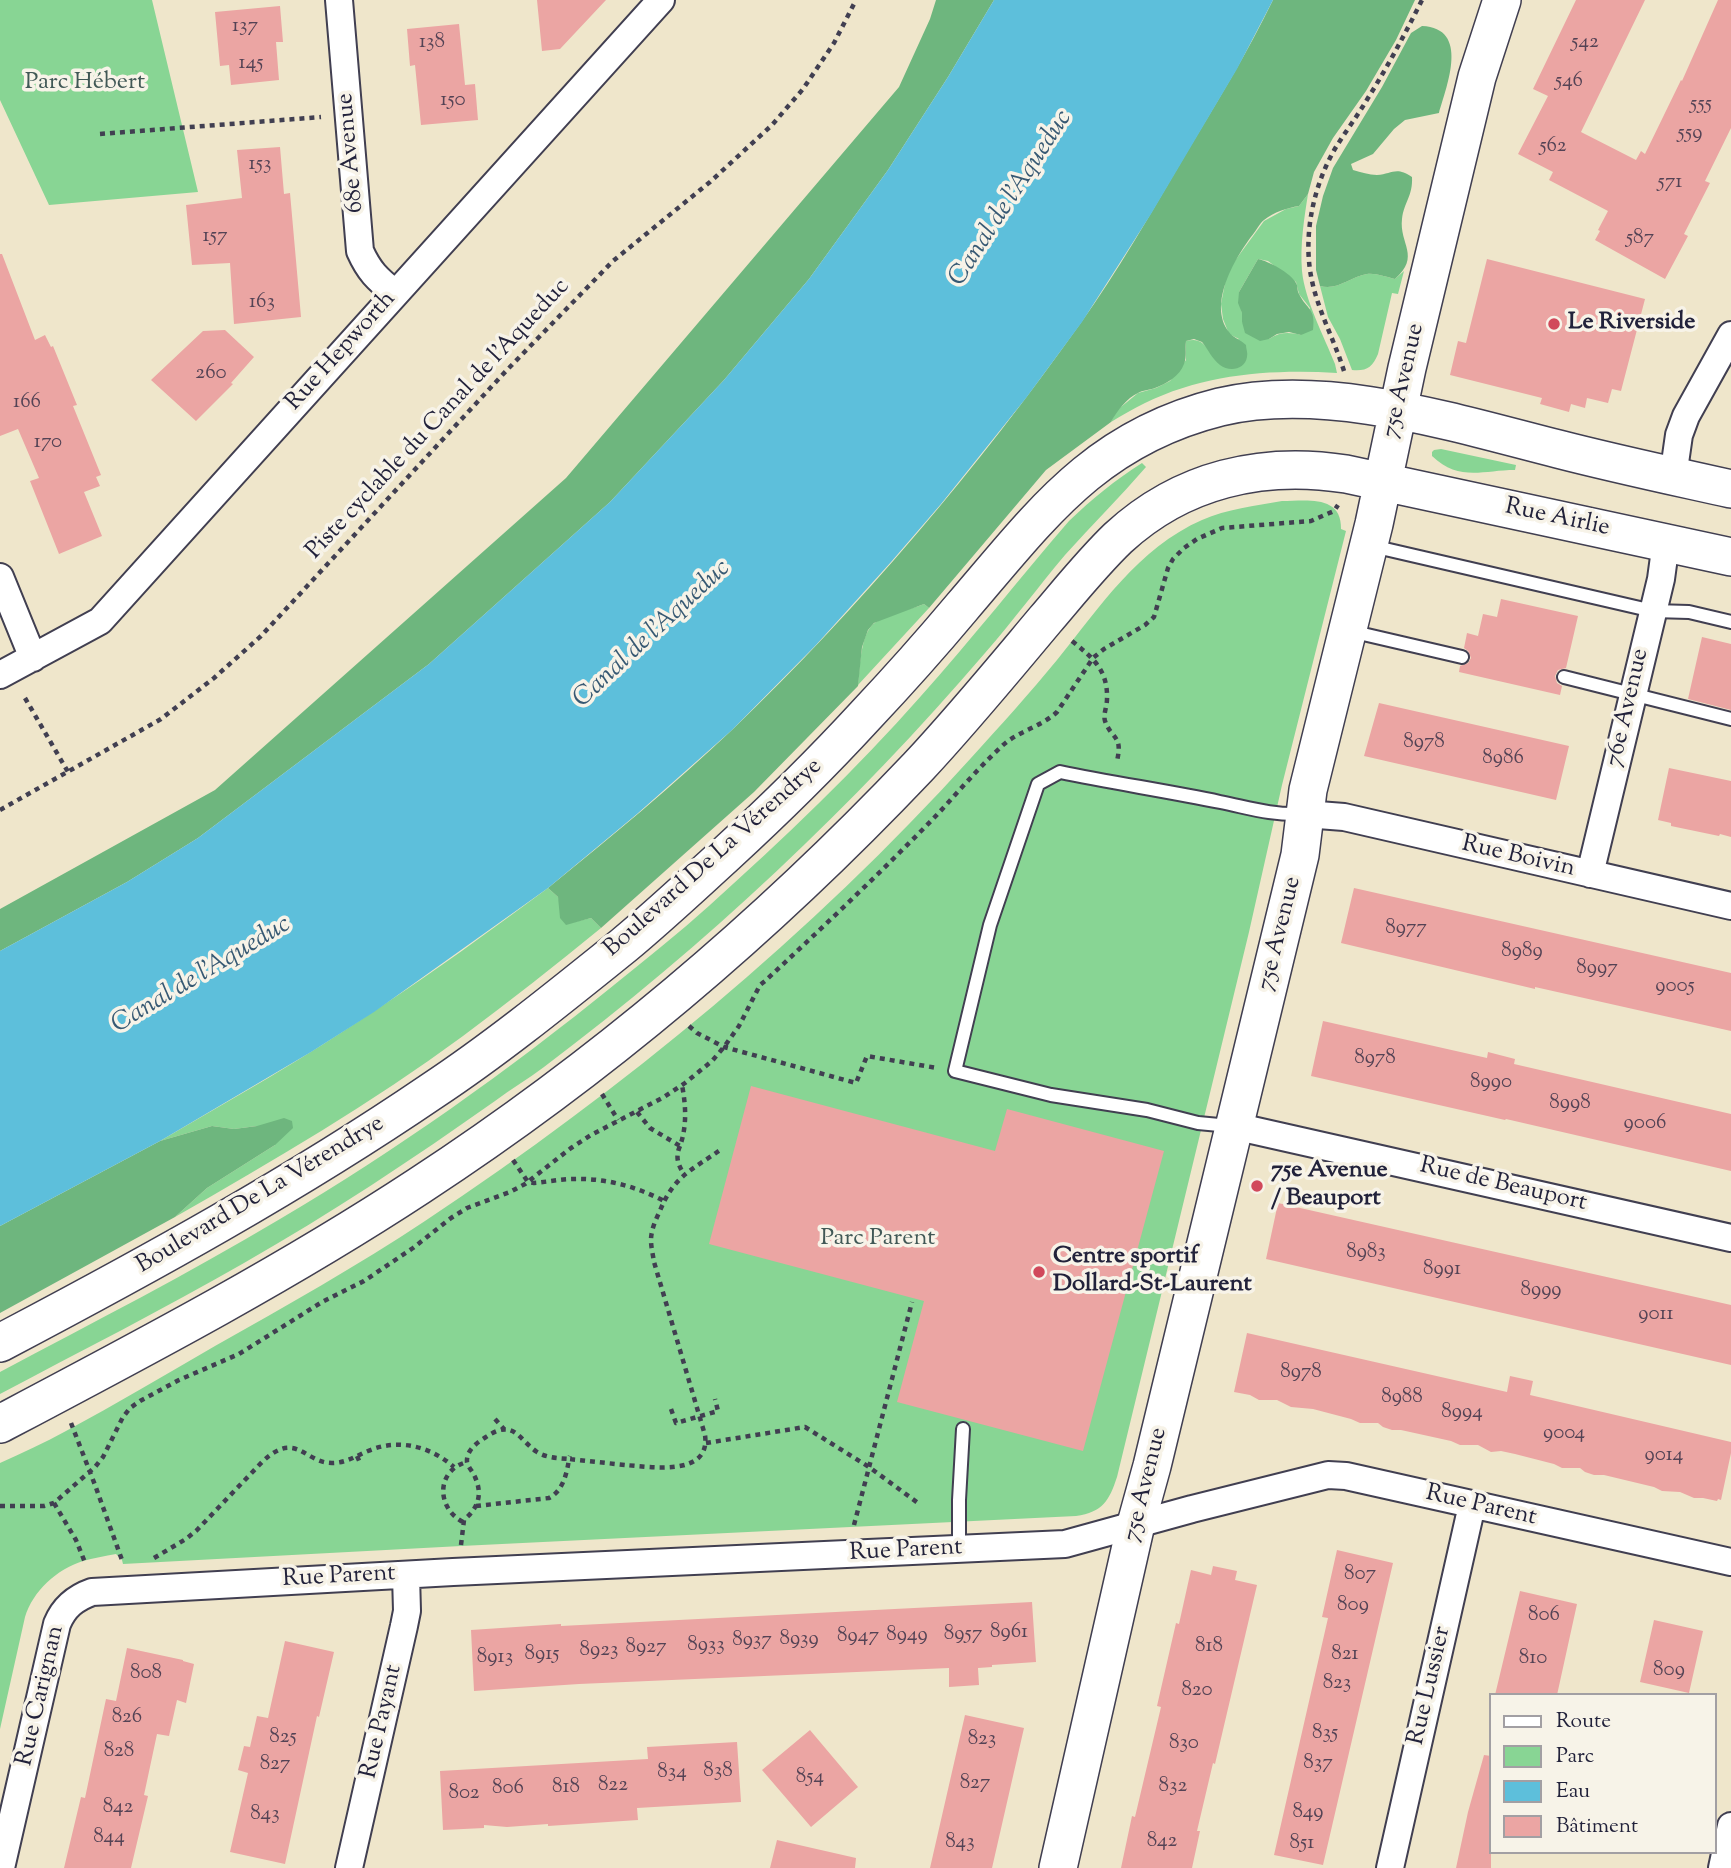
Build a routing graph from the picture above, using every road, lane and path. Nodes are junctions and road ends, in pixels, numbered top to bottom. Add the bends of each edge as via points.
1 (339, 0) edge
2 (661, 0) edge
3 (856, 0) edge
4 (1422, 0) edge
5 (1502, 0) edge
6 (326, 117) dead end
7 (100, 134) dead end
8 (395, 293) junction
9 (1731, 335) edge
10 (1344, 372) dead end
11 (1398, 411) junction
12 (1673, 477) junction
13 (1383, 482) junction
14 (1731, 489) edge
15 (1337, 507) dead end
16 (1666, 542) junction
17 (1368, 545) junction
18 (1731, 557) edge
19 (0, 577) edge
20 (1653, 611) junction
21 (1731, 622) edge
22 (1348, 631) junction
23 (1068, 638) dead end
24 (1462, 657) dead end
25 (33, 658) junction
26 (1093, 658) junction
27 (0, 675) edge
28 (1564, 677) dead end
29 (1633, 693) junction
30 (25, 698) dead end
31 (1731, 719) edge
32 (1117, 762) dead end
33 (68, 772) junction
34 (0, 810) edge
35 (1305, 814) junction
36 (1590, 874) junction
37 (1731, 906) edge
38 (686, 1023) dead end
39 (724, 1047) junction
40 (955, 1071) junction
41 (682, 1085) junction
42 (600, 1091) dead end
43 (637, 1112) junction
44 (618, 1120) junction
45 (1234, 1126) junction
46 (680, 1146) junction
47 (723, 1148) dead end
48 (511, 1157) dead end
49 (684, 1174) junction
50 (528, 1182) junction
51 (664, 1201) junction
52 (1731, 1238) edge
53 (912, 1302) dead end
54 (0, 1343) edge
55 (715, 1399) dead end
56 (671, 1409) dead end
57 (700, 1416) junction
58 (69, 1419) dead end
59 (495, 1419) dead end
60 (0, 1424) edge
61 (963, 1429) dead end
62 (505, 1430) junction
63 (706, 1443) junction
64 (357, 1456) junction
65 (570, 1457) junction
66 (467, 1462) junction
67 (361, 1465) dead end
68 (454, 1467) junction
69 (869, 1467) junction
70 (90, 1472) junction
71 (54, 1503) junction
72 (918, 1503) dead end
73 (1472, 1505) junction
74 (0, 1506) edge
75 (476, 1506) junction
76 (463, 1522) junction
77 (1136, 1524) junction
78 (853, 1527) dead end
79 (461, 1546) dead end
80 (959, 1549) junction
81 (134, 1560) dead end
82 (146, 1560) dead end
83 (1731, 1562) edge
84 (85, 1564) dead end
85 (406, 1575) junction
86 (67, 1607) joint
87 (1731, 1826) edge
88 (1, 1868) edge
89 (349, 1868) edge
90 (1058, 1868) edge
91 (1390, 1868) edge
92 (1722, 1868) edge

1 - 8 street, 68e Avenue via 360,251 378,280
2 - 8 street, Rue Hepworth
3 - 33 path, Piste cyclable du Canal de l'Aqueduc via 834,43 772,125 613,261 261,636 161,719
4 - 10 path via 1335,149 1313,208 1310,274
5 - 11 main road, 75e Avenue via 1477,77
6 - 7 path
8 - 25 street, Rue Hepworth via 100,621
9 - 12 street via 1678,435
11 - 12 main road
11 - 13 main road, 75e Avenue
11 - 54 main road, Boulevard De La Vérendrye via 1316,401 1237,403 1164,425 1121,447 1045,511 825,758 626,943 435,1090 333,1156 208,1231
12 - 14 main road
13 - 16 main road, Rue Airlie
13 - 17 main road, 75e Avenue
13 - 60 main road via 1312,469 1269,470 1216,480 1157,508 1090,566 976,704 855,830 747,933 631,1032 482,1144 341,1235
15 - 26 path via 1311,521 1222,528 1197,539 1173,559 1153,617
16 - 18 main road, Rue Airlie
16 - 20 street, 76e Avenue
17 - 20 lane
17 - 22 main road, 75e Avenue
19 - 25 street
20 - 21 lane via 1689,612
20 - 29 street, 76e Avenue
22 - 24 lane
22 - 35 main road, 75e Avenue
23 - 26 path
25 - 27 street, Rue Hepworth
26 - 32 path via 1106,685 1105,722 1117,738
26 - 39 path via 1057,712 1004,744 760,985 740,1027
28 - 29 lane
29 - 31 lane
29 - 36 street, 76e Avenue
30 - 33 path
33 - 34 path, Piste cyclable du Canal de l'Aqueduc
35 - 36 street, Rue Boivin via 1344,817
35 - 40 lane via 1274,814 1060,772 1038,784 990,925
35 - 45 main road, 75e Avenue via 1300,855
36 - 37 street, Rue Boivin
38 - 39 path
39 - 40 path via 856,1083 867,1056
39 - 41 path
40 - 45 lane via 1051,1095
41 - 43 path
41 - 46 path via 686,1106
42 - 44 path
43 - 44 path
43 - 46 path via 650,1128
44 - 50 path via 571,1148
45 - 52 street, Rue de Beauport
45 - 77 main road, 75e Avenue
46 - 49 path via 677,1160
47 - 49 path
48 - 50 path
49 - 51 path
50 - 51 path via 592,1179 642,1189
50 - 70 path via 467,1208 364,1281 239,1354 140,1401 123,1417
51 - 57 path via 651,1239 654,1262
53 - 69 path
55 - 57 path via 718,1411
56 - 57 path via 676,1423
57 - 63 path
58 - 70 path
59 - 62 path
61 - 80 lane
62 - 65 path via 517,1432 549,1457
62 - 66 path via 477,1442
63 - 65 path via 702,1454 680,1466
63 - 69 path via 805,1427
64 - 67 path
64 - 68 path via 381,1446 404,1444 425,1449
64 - 82 path via 332,1463 296,1449 271,1453 197,1530 159,1557
65 - 75 path via 554,1495
66 - 68 path
66 - 75 path via 480,1491
68 - 76 path via 443,1497 450,1512
69 - 72 path
69 - 78 path
70 - 71 path
70 - 81 path via 122,1560
71 - 74 path
71 - 84 path
73 - 77 street, Rue Parent via 1328,1475
73 - 83 street, Rue Parent
73 - 91 street, Rue Lussier
75 - 76 path
76 - 79 path
77 - 80 street, Rue Parent via 1065,1544
77 - 90 main road, 75e Avenue
80 - 85 street, Rue Parent
85 - 86 street, Rue Parent via 100,1590
85 - 89 street, Rue Payant via 407,1611
86 - 88 street, Rue Carignan via 52,1641
87 - 92 street

